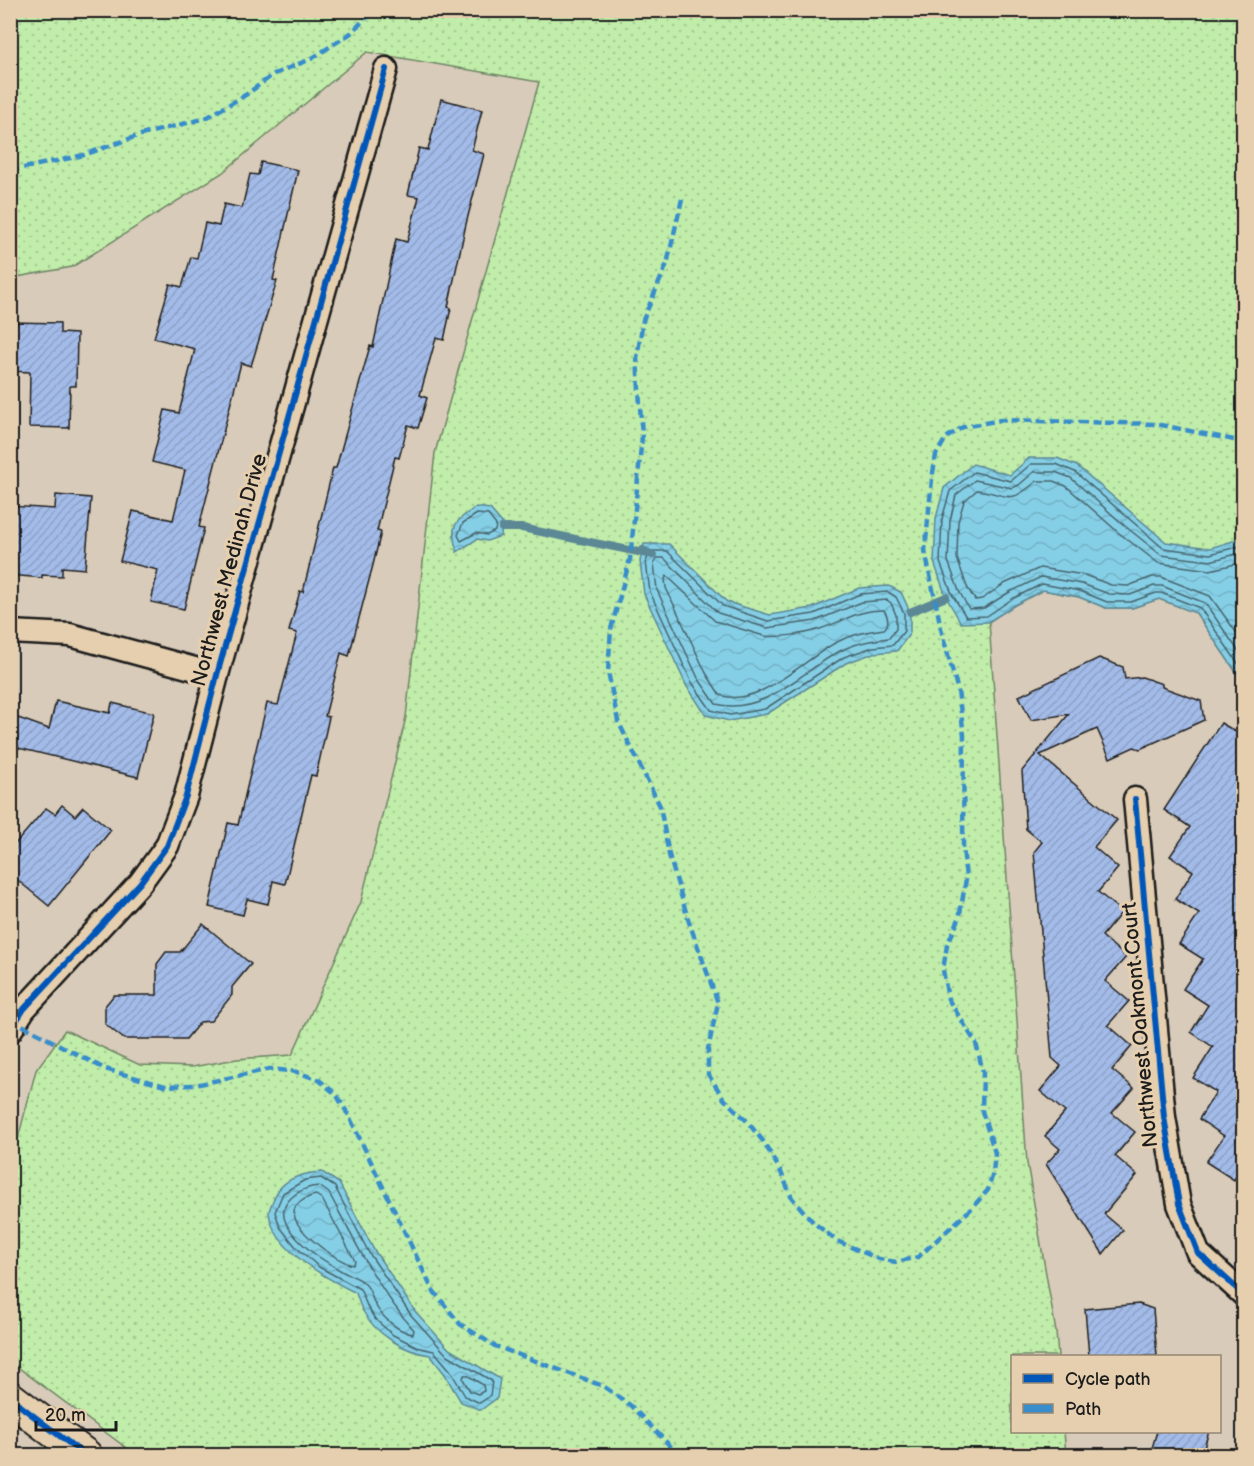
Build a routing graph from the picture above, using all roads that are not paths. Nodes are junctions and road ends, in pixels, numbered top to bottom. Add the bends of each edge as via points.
1 (386, 69) dead end
2 (10, 632) edge
3 (217, 675) junction
4 (1135, 799) dead end
5 (10, 1030) edge
6 (1244, 1295) edge
7 (10, 1398) edge
8 (86, 1455) edge

1 - 3 street, Northwest Medinah Drive
2 - 3 street via 70,635
3 - 5 street, Northwest Medinah Drive via 186,796 167,846 140,883 24,1009
4 - 6 street, Northwest Oakmont Court via 1164,1117 1179,1204 1198,1253
7 - 8 street

